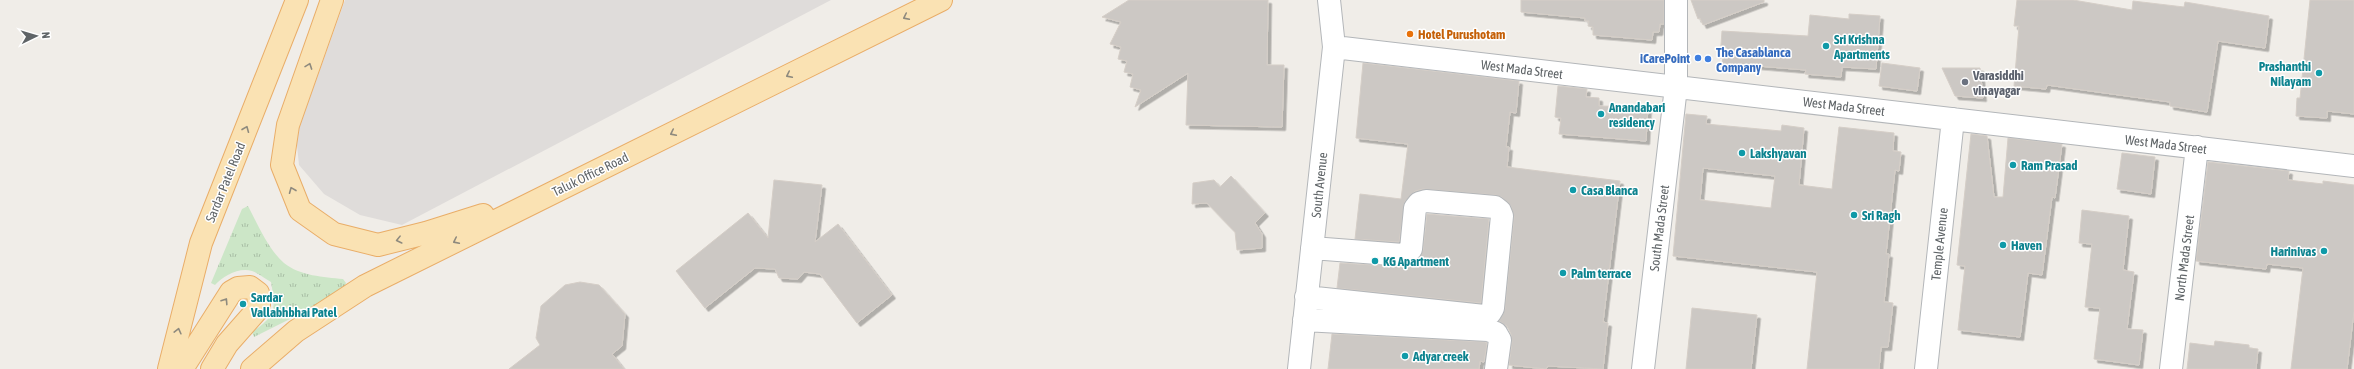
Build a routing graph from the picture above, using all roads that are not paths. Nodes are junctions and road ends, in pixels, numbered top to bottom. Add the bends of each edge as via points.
1 (297, 0) edge
2 (332, 0) edge
3 (940, 0) edge
4 (1329, 0) edge
5 (1676, 0) edge
6 (1334, 47) junction
7 (1676, 87) junction
8 (1953, 119) junction
9 (2197, 147) junction
10 (2354, 166) edge
11 (556, 191) junction
12 (1312, 248) junction
13 (1306, 298) junction
14 (1304, 320) junction
15 (169, 369) edge
16 (182, 369) edge
17 (212, 369) edge
18 (252, 369) edge
19 (1299, 369) edge
20 (1496, 369) edge
21 (1643, 369) edge
22 (1926, 369) edge
23 (2171, 369) edge

15 -> 1 main road, Sardar Patel Road via 201,243
11 -> 2 main road via 426,233 378,245 334,234 300,210 282,164 288,125
3 -> 11 main road, Taluk Office Road
4 - 6 street, South Avenue
5 - 7 street, South Mada Street
6 - 7 street, West Mada Street
6 - 12 street, South Avenue
7 - 8 street, West Mada Street
7 - 21 street, South Mada Street
8 - 9 street, West Mada Street
8 - 22 street, Temple Avenue
9 - 10 street, West Mada Street
9 - 23 street, North Mada Street
11 -> 18 main road, Taluk Office Road via 365,286 296,331
12 - 13 street, South Avenue
12 - 13 street via 1403,255 1408,253 1411,249 1415,208 1419,203 1426,201 1495,208 1502,216 1493,308 1484,316
13 - 14 street, South Avenue
14 - 19 street, South Avenue
14 - 20 street via 1488,330 1496,333 1500,340
16 -> 17 main road via 231,292 238,288 250,287 258,293 257,310 227,344

